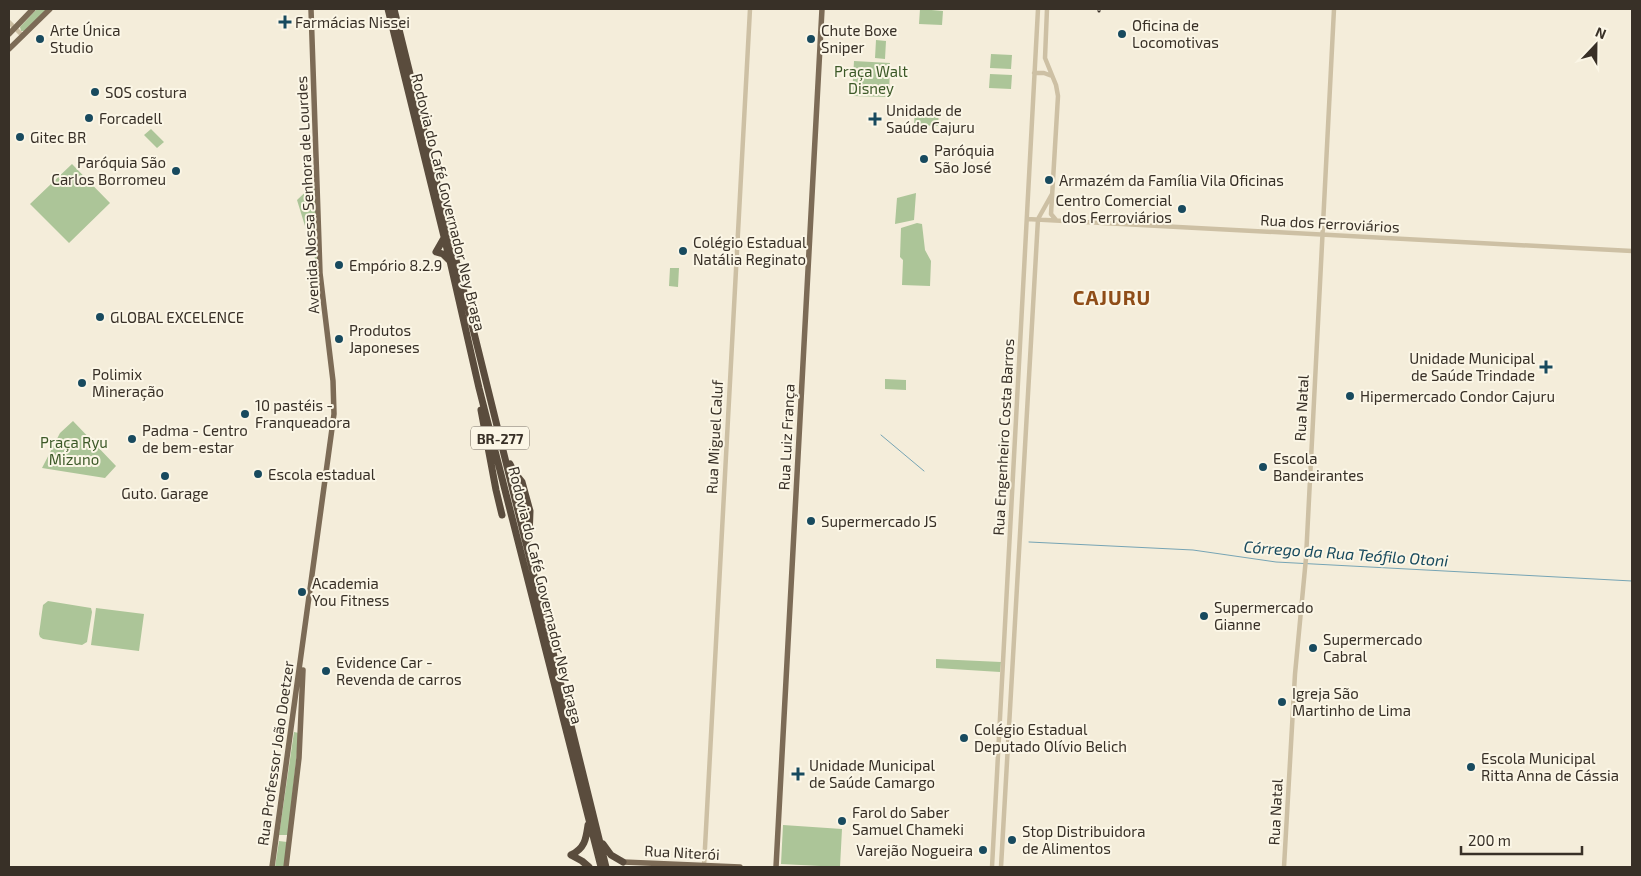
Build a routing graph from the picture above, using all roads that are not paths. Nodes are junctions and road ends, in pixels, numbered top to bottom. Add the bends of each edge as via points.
1 (33, 9) edge
2 (50, 9) edge
3 (311, 9) edge
4 (389, 9) edge
5 (750, 9) edge
6 (822, 9) edge
7 (1038, 9) edge
8 (1047, 9) edge
9 (1334, 9) edge
10 (9, 22) edge
11 (15, 28) junction
12 (9, 34) edge
13 (23, 36) junction
14 (9, 50) edge
15 (1034, 73) junction
16 (1054, 80) junction
17 (1052, 194) junction
18 (1029, 219) junction
19 (1038, 219) junction
20 (1056, 220) junction
21 (1323, 235) junction
22 (444, 238) junction
23 (1632, 251) edge
24 (450, 261) junction
25 (333, 380) joint
26 (479, 388) junction
27 (497, 427) junction
28 (502, 515) dead end
29 (532, 563) junction
30 (303, 642) junction
31 (588, 817) junction
32 (599, 838) junction
33 (580, 850) junction
34 (622, 862) junction
35 (704, 866) edge
36 (272, 867) edge
37 (286, 867) edge
38 (589, 867) edge
39 (601, 867) edge
40 (606, 867) edge
41 (616, 867) edge
42 (740, 867) edge
43 (776, 867) edge
44 (992, 867) edge
45 (1001, 867) edge
46 (1284, 867) edge

1 - 11 main road
2 - 13 main road
3 - 25 main road, Avenida Nossa Senhora de Lourdes via 320,273
4 - 22 highway, Rodovia do Café Governador Ney Braga / BR-277
4 - 27 highway, Rodovia do Café Governador Ney Braga / BR-277
5 - 35 street, Rua Miguel Caluf
6 - 43 main road, Rua Luiz França
7 - 15 street, Rua Engenheiro Costa Barros
8 - 16 street, Rua Engenheiro Costa Barros via 1045,58
9 - 21 street, Rua Natal
10 - 11 street
11 - 12 main road
11 - 13 street
13 - 14 main road
15 - 16 street via 1044,72
15 - 18 street, Rua Engenheiro Costa Barros
16 - 17 street, Rua Engenheiro Costa Barros via 1058,96
17 - 19 street, Rua Engenheiro Costa Barros
17 - 20 street, Rua Engenheiro Costa Barros via 1051,214
18 - 19 street, Rua dos Ferroviários
18 - 44 street, Rua Engenheiro Costa Barros
19 - 20 street, Rua dos Ferroviários
19 - 45 street, Rua Engenheiro Costa Barros
20 - 21 street, Rua dos Ferroviários
21 - 23 street, Rua dos Ferroviários
21 - 46 street, Rua Natal via 1306,558 1294,674
22 - 24 highway, Rodovia do Café Governador Ney Braga / BR-277
22 - 24 highway via 436,252
24 - 26 highway, Rodovia do Café Governador Ney Braga / BR-277
25 - 30 main road, Rua Professor João Doetzer via 333,430
26 - 28 highway via 484,433
26 - 31 highway, Rodovia do Café Governador Ney Braga / BR-277
27 - 29 highway, Rodovia do Café Governador Ney Braga / BR-277
27 - 29 highway via 528,502
29 - 32 highway, Rodovia do Café Governador Ney Braga / BR-277
30 - 36 main road, Rua Professor João Doetzer
30 - 37 main road, Rua Professor João Doetzer via 299,758
31 - 33 highway via 586,839
31 - 39 highway, Rodovia do Café Governador Ney Braga / BR-277
32 - 34 highway via 610,855
32 - 40 highway, Rodovia do Café Governador Ney Braga / BR-277
33 - 38 highway via 586,853
33 - 38 highway via 571,855
34 - 35 main road, Rua Niterói
34 - 41 highway
35 - 42 main road, Rua Niterói

